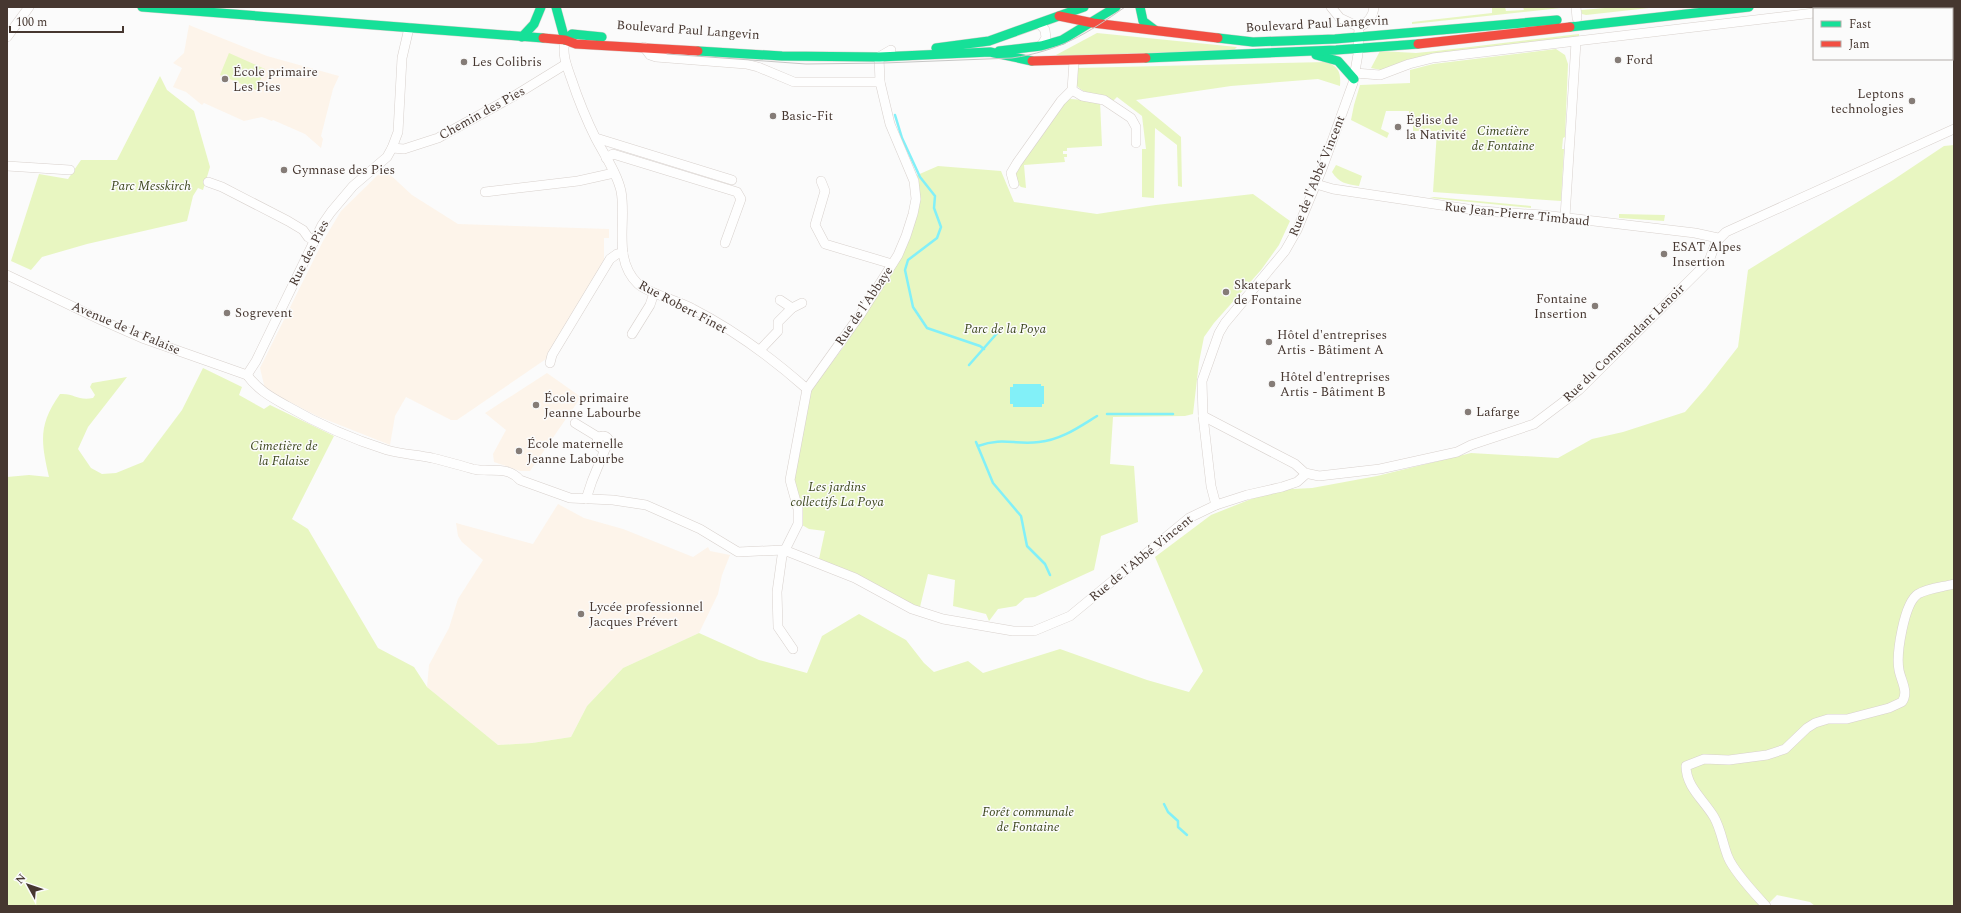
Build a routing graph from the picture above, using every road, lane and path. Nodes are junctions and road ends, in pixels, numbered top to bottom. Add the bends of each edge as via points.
1 (19, 7) edge
2 (29, 7) edge
3 (36, 7) edge
4 (142, 7) edge
5 (541, 7) edge
6 (556, 7) edge
7 (1084, 7) edge
8 (1116, 7) edge
9 (1140, 7) edge
10 (1331, 7) edge
11 (1374, 7) edge
12 (1576, 7) edge
13 (1677, 7) edge
14 (1749, 7) edge
15 (1813, 13) edge
16 (1059, 16) junction
17 (1577, 18) junction
18 (18, 23) junction
19 (1093, 23) junction
20 (1040, 24) junction
21 (1359, 27) junction
22 (409, 28) junction
23 (1026, 29) junction
24 (1156, 31) junction
25 (7, 37) edge
26 (522, 37) junction
27 (1358, 37) junction
28 (565, 40) junction
29 (1576, 42) junction
30 (1040, 46) junction
31 (644, 47) junction
32 (1358, 48) junction
33 (1021, 49) junction
34 (891, 50) junction
35 (990, 52) junction
36 (1299, 52) junction
37 (879, 57) junction
38 (1059, 61) junction
39 (1074, 61) junction
40 (566, 64) junction
41 (1355, 76) junction
42 (880, 82) junction
43 (1072, 90) junction
44 (1954, 129) edge
45 (596, 138) junction
46 (1136, 143) dead end
47 (392, 148) junction
48 (606, 158) junction
49 (7, 166) edge
50 (70, 170) dead end
51 (614, 173) junction
52 (732, 180) dead end
53 (821, 181) dead end
54 (208, 182) dead end
55 (1014, 184) dead end
56 (1316, 184) junction
57 (485, 192) dead end
58 (1565, 218) junction
59 (303, 230) junction
60 (320, 230) junction
61 (1718, 238) junction
62 (315, 241) junction
63 (725, 243) dead end
64 (624, 253) junction
65 (892, 264) junction
66 (7, 275) edge
67 (654, 293) junction
68 (780, 300) dead end
69 (802, 303) dead end
70 (792, 308) junction
71 (632, 334) dead end
72 (760, 350) junction
73 (550, 363) dead end
74 (247, 375) junction
75 (807, 389) junction
76 (1203, 416) junction
77 (575, 423) dead end
78 (1306, 474) junction
79 (586, 499) junction
80 (1216, 505) junction
81 (784, 550) junction
82 (1954, 584) edge
83 (793, 649) dead end
84 (1766, 906) edge

1 - 18 street via 21,11
2 - 18 street
3 - 18 street via 28,17
4 - 22 main road
5 - 26 main road via 534,24
6 - 28 main road
7 - 16 main road
8 - 19 main road
9 - 24 main road via 1144,21
10 - 21 street via 1340,18
11 - 21 street via 1368,22
12 - 17 street
13 - 17 main road, Boulevard Paul Langevin
14 - 32 main road, Boulevard Paul Langevin via 1439,42
15 - 29 street via 1583,39
16 - 19 main road, Boulevard Paul Langevin
16 - 20 main road, Boulevard Paul Langevin
17 - 27 main road, Boulevard Paul Langevin via 1415,30
18 - 25 street
19 - 24 main road, Boulevard Paul Langevin
19 - 30 main road via 1062,40
20 - 23 main road, Boulevard Paul Langevin
20 - 30 street via 1045,30 1046,38
21 - 27 street, Rue de l'Abbé Vincent
22 - 26 main road
22 - 47 street, Rue des Pies via 402,58 398,132
23 - 33 main road
23 - 34 main road, Boulevard Paul Langevin via 989,40 926,49
24 - 27 main road, Boulevard Paul Langevin via 1253,42
26 - 28 main road
27 - 32 street, Rue de l'Abbé Vincent
28 - 31 main road, Boulevard Paul Langevin via 576,44
28 - 34 main road, Boulevard Paul Langevin via 572,34 766,48
28 - 40 street, Rue Robert Finet via 563,51
29 - 41 street via 1433,58 1380,75
29 - 58 street
30 - 33 main road
31 - 37 main road, Boulevard Paul Langevin via 782,56
31 - 42 street, Boulevard Paul Langevin via 650,55 656,57 746,64 794,82
32 - 36 main road, Boulevard Paul Langevin
32 - 41 street, Rue de l'Abbé Vincent
33 - 35 main road
33 - 38 main road, Boulevard Paul Langevin
34 - 37 street, Boulevard Paul Langevin
35 - 37 main road, Boulevard Paul Langevin
35 - 38 main road, Boulevard Paul Langevin via 1036,62
36 - 39 main road, Boulevard Paul Langevin
36 - 41 main road via 1338,61
37 - 42 street, Rue de l'Abbaye
38 - 39 main road, Boulevard Paul Langevin
39 - 43 street
40 - 45 street, Rue Robert Finet via 579,105
40 - 47 street, Chemin des Pies via 438,138 404,149
41 - 56 street, Rue de l'Abbé Vincent
42 - 65 street, Rue de l'Abbaye via 890,124 916,190 913,214 906,236
43 - 46 street via 1082,96 1104,100 1131,118 1136,127
43 - 55 street via 1060,101 1017,163 1011,173
44 - 61 street via 1850,174
45 - 48 street, Rue Robert Finet
45 - 52 street
47 - 60 street, Rue des Pies via 386,158 353,186
48 - 51 street, Rue Robert Finet
48 - 63 street via 613,154 737,192 741,199
49 - 50 street
51 - 57 street via 578,181
51 - 64 street, Rue Robert Finet via 621,191 621,239
53 - 65 street via 825,191 815,225 824,244
54 - 59 street
56 - 58 street, Rue Jean-Pierre Timbaud via 1435,205
56 - 76 street, Rue de l'Abbé Vincent via 1297,230 1285,250 1233,312 1219,333 1202,381
58 - 61 street, Rue Jean-Pierre Timbaud
59 - 60 street
59 - 62 street
60 - 62 street, Rue des Pies
61 - 78 street, Rue du Commandant Lenoir via 1709,261 1579,390 1534,424 1457,452 1410,464 1319,476
62 - 74 street, Rue des Pies
64 - 67 street, Rue Robert Finet via 632,279 639,286
64 - 73 street via 617,254 610,260 552,355
65 - 75 street, Rue de l'Abbaye via 860,315
66 - 74 street, Avenue de la Falaise via 137,335
67 - 71 street via 650,305
67 - 72 street, Rue Robert Finet via 694,309
68 - 70 street
69 - 70 street
70 - 72 street via 778,322 778,331
72 - 75 street, Rue Robert Finet
74 - 79 street via 257,389 303,415 388,450 484,471 494,468 570,498
75 - 81 street, Rue de l'Abbaye via 790,480 798,509 798,524
76 - 78 street via 1295,464
76 - 80 street, Rue de l'Abbé Vincent via 1211,486
77 - 79 street via 598,437 608,438 609,444
78 - 80 street via 1297,482
79 - 81 street via 646,505 704,531 738,552
80 - 81 street, Rue de l'Abbé Vincent via 1189,518 1070,616 1034,631 1012,631 943,619 912,609 855,578
81 - 83 street, Rue de l'Abbaye via 776,592 777,622 781,633
82 - 84 street via 1925,591 1913,598 1906,612 1898,663 1906,692 1902,702 1847,719 1828,719 1815,723 1785,750 1730,760 1704,759 1686,766 1686,774 1691,785 1714,818 1729,860

